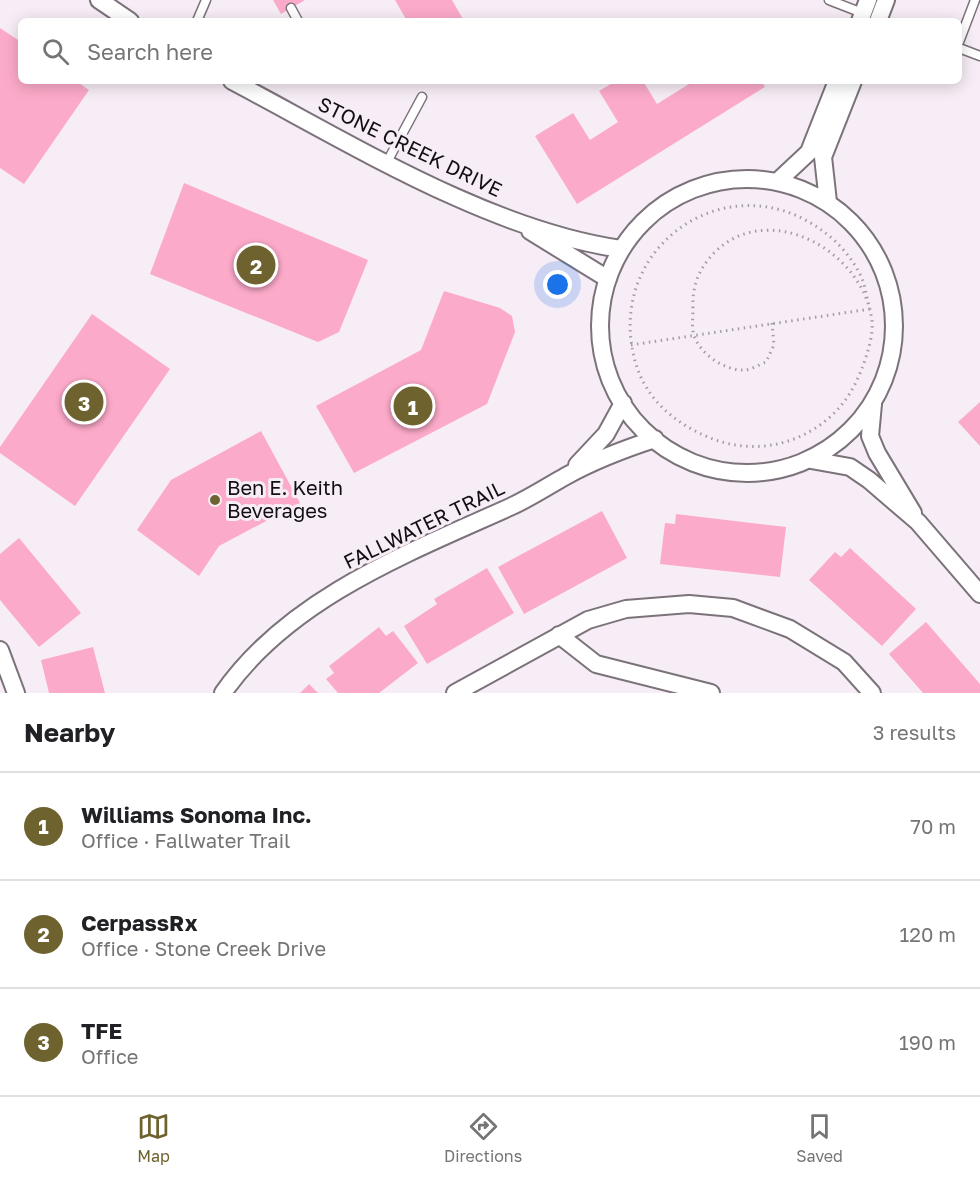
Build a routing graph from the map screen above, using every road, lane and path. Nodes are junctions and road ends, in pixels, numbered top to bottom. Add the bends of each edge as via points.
1 (99, 0) edge
2 (206, 0) edge
3 (829, 0) edge
4 (886, 0) edge
5 (975, 0) edge
6 (291, 8) dead end
7 (872, 16) edge
8 (126, 18) edge
9 (198, 18) edge
10 (296, 18) edge
11 (962, 34) edge
12 (962, 49) edge
13 (980, 56) edge
14 (238, 84) edge
15 (836, 84) edge
16 (853, 84) edge
17 (422, 98) dead end
18 (387, 162) junction
19 (778, 181) junction
20 (828, 202) junction
21 (506, 217) junction
22 (621, 249) junction
23 (608, 279) junction
24 (870, 309) junction
25 (772, 323) junction
26 (693, 335) junction
27 (631, 345) junction
28 (622, 403) junction
29 (873, 404) junction
30 (655, 439) junction
31 (811, 460) junction
32 (568, 474) junction
33 (918, 522) junction
34 (980, 594) edge
35 (559, 635) junction
36 (0, 650) edge
37 (16, 693) edge
38 (223, 693) edge
39 (455, 693) edge
40 (711, 693) edge
41 (872, 693) edge

1 - 8 street
2 - 9 lane
3 - 7 lane
4 - 7 street
5 - 11 lane
6 - 10 lane
12 - 13 lane
14 - 18 street, STONE CREEK DRIVE
15 - 19 street via 809,152
16 - 20 street via 823,157
17 - 18 lane
18 - 21 street, STONE CREEK DRIVE
19 - 20 street
19 - 22 street via 745,178 712,182 681,194 653,212
20 - 29 street via 862,232 885,272 895,316 891,362
21 - 22 street, STONE CREEK DRIVE via 592,245
21 - 23 street, STONE CREEK DRIVE
22 - 23 street
23 - 28 street via 600,329 604,362
24 - 25 path
24 - 26 path via 842,261 824,248 804,236 760,230 740,234 702,265 694,284
24 - 27 path via 870,341 851,394 840,408 796,439 759,448 714,440 675,420 645,387
24 - 27 path via 862,280 848,256 823,231 794,213 748,206 726,208 687,223 651,255 634,296
25 - 26 path
25 - 26 path via 774,345 766,362 746,370 726,367 703,351
26 - 27 path
28 - 30 street via 635,422
28 - 32 street, FALLWATER TRAIL via 606,434
29 - 31 street via 844,439
29 - 33 street via 870,436
30 - 31 street via 664,448 698,465 736,473 774,471
30 - 32 street, FALLWATER TRAIL
31 - 33 street via 850,467
32 - 38 street, FALLWATER TRAIL via 513,506 372,570 296,620 250,661
33 - 34 street
35 - 39 street
35 - 40 street via 596,664
35 - 41 street via 588,620 626,609 689,604 733,608 790,629 844,662
36 - 37 street

